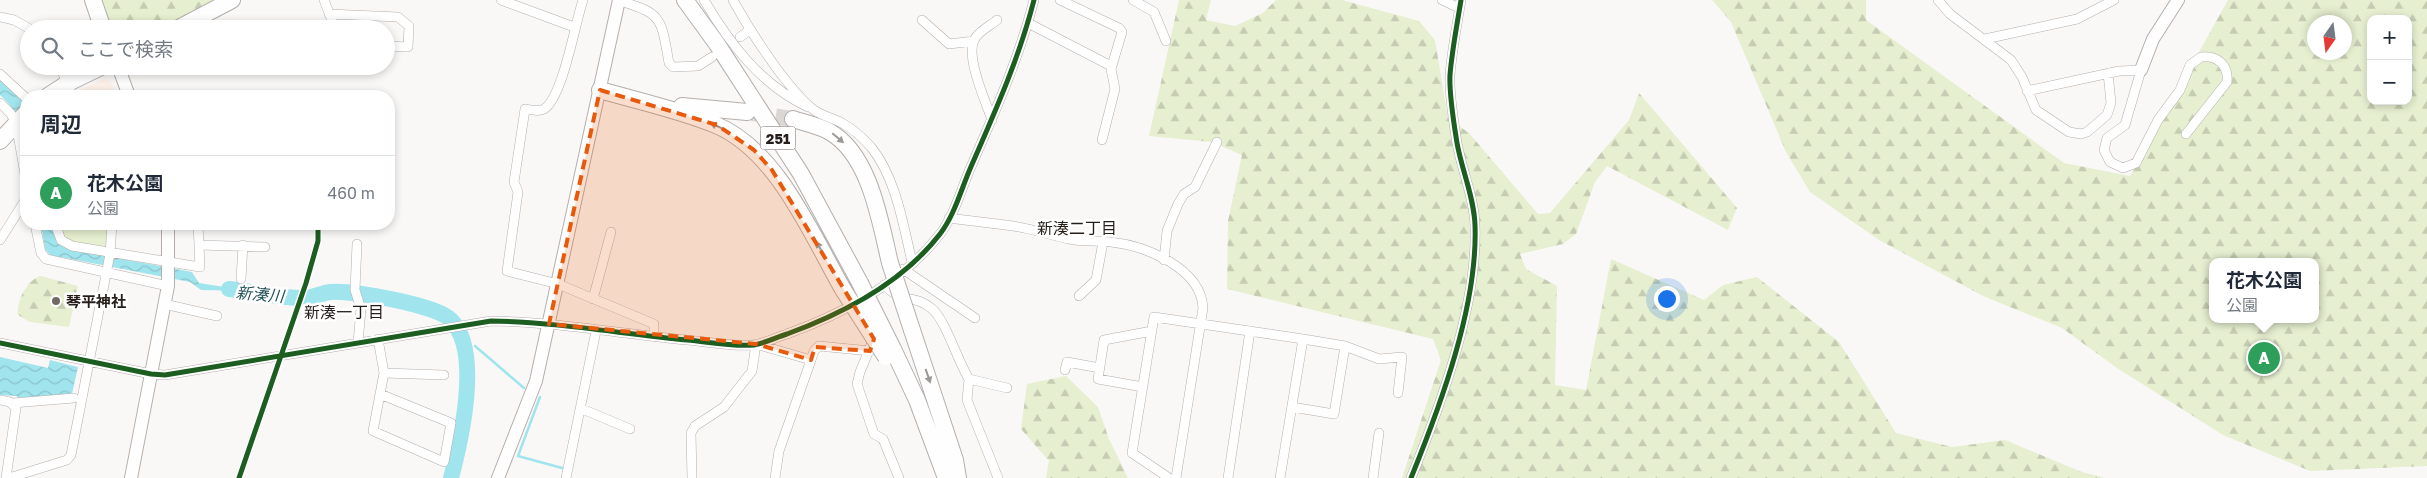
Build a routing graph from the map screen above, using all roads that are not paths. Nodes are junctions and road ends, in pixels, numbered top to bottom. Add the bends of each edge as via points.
1 (93, 0) edge
2 (232, 0) edge
3 (324, 0) edge
4 (501, 0) edge
5 (583, 0) edge
6 (619, 0) edge
7 (685, 0) edge
8 (704, 0) edge
9 (733, 0) edge
10 (1034, 0) edge
11 (1060, 0) edge
12 (1133, 0) edge
13 (1442, 0) edge
14 (1938, 0) edge
15 (2114, 0) edge
16 (2178, 0) edge
17 (1460, 4) edge
18 (329, 14) junction
19 (0, 17) edge
20 (100, 20) edge
21 (194, 20) edge
22 (332, 20) edge
23 (922, 20) dead end
24 (997, 20) dead end
25 (20, 23) edge
26 (1028, 23) junction
27 (574, 27) junction
28 (750, 30) junction
29 (740, 37) dead end
30 (1985, 39) junction
31 (974, 41) junction
32 (1166, 41) dead end
33 (395, 46) edge
34 (712, 57) dead end
35 (1111, 66) junction
36 (2141, 70) junction
37 (2108, 73) junction
38 (0, 74) edge
39 (64, 75) edge
40 (91, 75) edge
41 (121, 75) edge
42 (70, 90) edge
43 (127, 90) edge
44 (600, 90) junction
45 (2027, 91) junction
46 (20, 92) edge
47 (618, 95) junction
48 (0, 103) edge
49 (815, 111) junction
50 (748, 112) tunnel mouth
51 (20, 119) edge
52 (793, 119) tunnel mouth
53 (992, 120) junction
54 (2186, 134) dead end
55 (1102, 140) dead end
56 (0, 142) edge
57 (1217, 142) dead end
58 (20, 208) edge
59 (949, 218) junction
60 (36, 230) edge
61 (57, 230) edge
62 (112, 230) edge
63 (168, 230) edge
64 (198, 230) edge
65 (611, 232) dead end
66 (0, 240) edge
67 (1103, 242) junction
68 (357, 244) dead end
69 (199, 245) junction
70 (243, 245) junction
71 (265, 247) dead end
72 (110, 255) junction
73 (1164, 260) junction
74 (912, 262) junction
75 (169, 263) junction
76 (897, 266) junction
77 (107, 272) junction
78 (241, 279) dead end
79 (168, 284) junction
80 (558, 284) junction
81 (884, 285) junction
82 (1079, 296) dead end
83 (593, 299) junction
84 (858, 303) junction
85 (164, 304) junction
86 (217, 316) dead end
87 (975, 318) dead end
88 (550, 324) junction
89 (1202, 324) junction
90 (1152, 330) junction
91 (596, 331) junction
92 (1250, 331) junction
93 (654, 337) junction
94 (378, 339) junction
95 (1304, 339) junction
96 (0, 343) edge
97 (358, 343) junction
98 (756, 344) junction
99 (1345, 346) junction
100 (870, 352) junction
101 (889, 353) junction
102 (811, 360) junction
103 (88, 361) junction
104 (1100, 368) junction
105 (1065, 370) dead end
106 (384, 373) junction
107 (151, 374) junction
108 (444, 375) dead end
109 (969, 380) junction
110 (1143, 387) junction
111 (1008, 388) dead end
112 (1398, 393) dead end
113 (380, 394) junction
114 (74, 398) dead end
115 (0, 400) edge
116 (13, 403) junction
117 (1292, 407) junction
118 (580, 408) junction
119 (630, 429) dead end
120 (1379, 433) dead end
121 (8, 478) edge
122 (131, 478) edge
123 (498, 478) edge
124 (566, 478) edge
125 (692, 478) edge
126 (775, 478) edge
127 (899, 478) edge
128 (946, 478) edge
129 (958, 478) edge
130 (998, 478) edge
131 (1169, 478) edge
132 (1176, 478) edge
133 (1228, 478) edge
134 (1280, 478) edge
135 (1374, 478) edge
136 (1411, 478) edge

1 - 20 highway
2 - 21 highway
3 - 18 street
4 - 27 street
5 - 27 street
6 - 34 street via 642,7 658,20 669,63 673,67 698,66
6 - 44 street
7 - 101 highway, 251, bridge via 796,166 860,282
8 - 49 street via 757,74 789,98
9 - 28 street
10 - 26 street
11 - 35 street via 1122,32
12 - 32 street via 1154,12
13 - 17 street
14 - 30 street via 1950,14
15 - 30 street via 2077,19
16 - 36 street via 2152,39
17 - 136 street via 1450,77 1458,144 1474,209 1476,250 1454,356
18 - 22 street
18 - 33 street via 398,17 410,26 408,47
19 - 25 street
23 - 31 street via 949,44
24 - 31 street
26 - 35 street
26 - 53 street
27 - 80 street via 568,64 552,100 539,111 525,109 514,182 518,192 507,271
28 - 29 street
28 - 49 street via 797,93
30 - 45 street via 2011,60
31 - 53 street via 973,62
35 - 55 street via 1115,90
36 - 37 street
36 - 54 street via 2125,125 2111,134 2105,143 2104,150 2110,162 2123,168 2136,163 2158,120 2180,90 2190,65 2201,57 2215,58 2226,70 2227,82
37 - 45 street
37 - 45 street via 2110,109 2094,127 2082,134 2069,132 2042,116 2031,104
38 - 46 street
39 - 42 street
40 - 42 highway
41 - 43 street
44 - 47 highway
44 - 80 street
47 - 50 highway via 688,107
101 -> 47 highway, bridge via 844,291 791,198 754,150 717,125
48 - 51 street
49 - 74 street via 853,130 879,160 900,213
51 - 56 highway
52 -> 76 highway via 830,132 852,150 873,194
53 - 59 street
57 - 73 street via 1195,187 1184,194 1178,204 1167,231
58 - 66 street
59 - 67 street
59 - 74 street via 939,236
60 - 77 street via 41,253 46,259
61 - 72 street via 66,243
62 - 72 street
63 - 75 street
64 - 69 street
65 - 83 street
67 - 73 street via 1141,249
67 - 82 street via 1096,280
68 - 97 street via 356,294 361,309
69 - 70 street
69 - 75 street via 200,267
70 - 71 street
70 - 78 street
72 - 75 street
72 - 77 street
73 - 89 street via 1181,269 1199,287
74 - 76 street
75 - 79 street
76 - 81 street
76 - 87 street
76 -> 129 highway, bridge via 912,330
77 - 79 street
77 - 103 street
79 - 85 street
80 - 83 street
80 - 88 street
81 - 84 street
81 - 109 street via 894,295 921,301 938,314
83 - 93 street via 654,324
84 - 98 street via 793,332
84 - 100 street via 876,335
85 - 86 street
85 - 107 street
88 - 91 street
88 - 94 street via 492,321
88 - 123 street via 536,381
89 - 90 street via 1154,317
89 - 92 street
89 - 132 street
90 - 104 street via 1104,340
90 - 110 street
91 - 93 street
91 - 118 street
92 - 95 street
92 - 133 street
93 - 98 street
94 - 97 street
94 - 106 street
95 - 99 street
95 - 117 street
96 - 103 street
97 - 107 street via 165,375
98 - 102 street
98 - 125 street via 752,371 724,407 695,426 691,433
99 - 112 street via 1378,359 1402,357
99 - 117 street via 1334,418
100 - 102 street via 820,346
100 - 127 street via 858,378 858,390 874,434 884,439
101 - 128 highway, 251 via 917,400
102 - 126 street via 779,451
103 - 107 street
103 - 121 street via 70,458
104 - 105 street via 1066,362
104 - 110 street via 1098,379
106 - 108 street
106 - 113 street
107 - 122 street
109 - 111 street
109 - 130 street via 967,400
110 - 131 street via 1132,453
113 - 113 street via 373,432 444,462 450,423
114 - 116 street
115 - 116 street
116 - 121 street via 16,408
117 - 134 street
118 - 119 street
118 - 124 street
120 - 135 street

